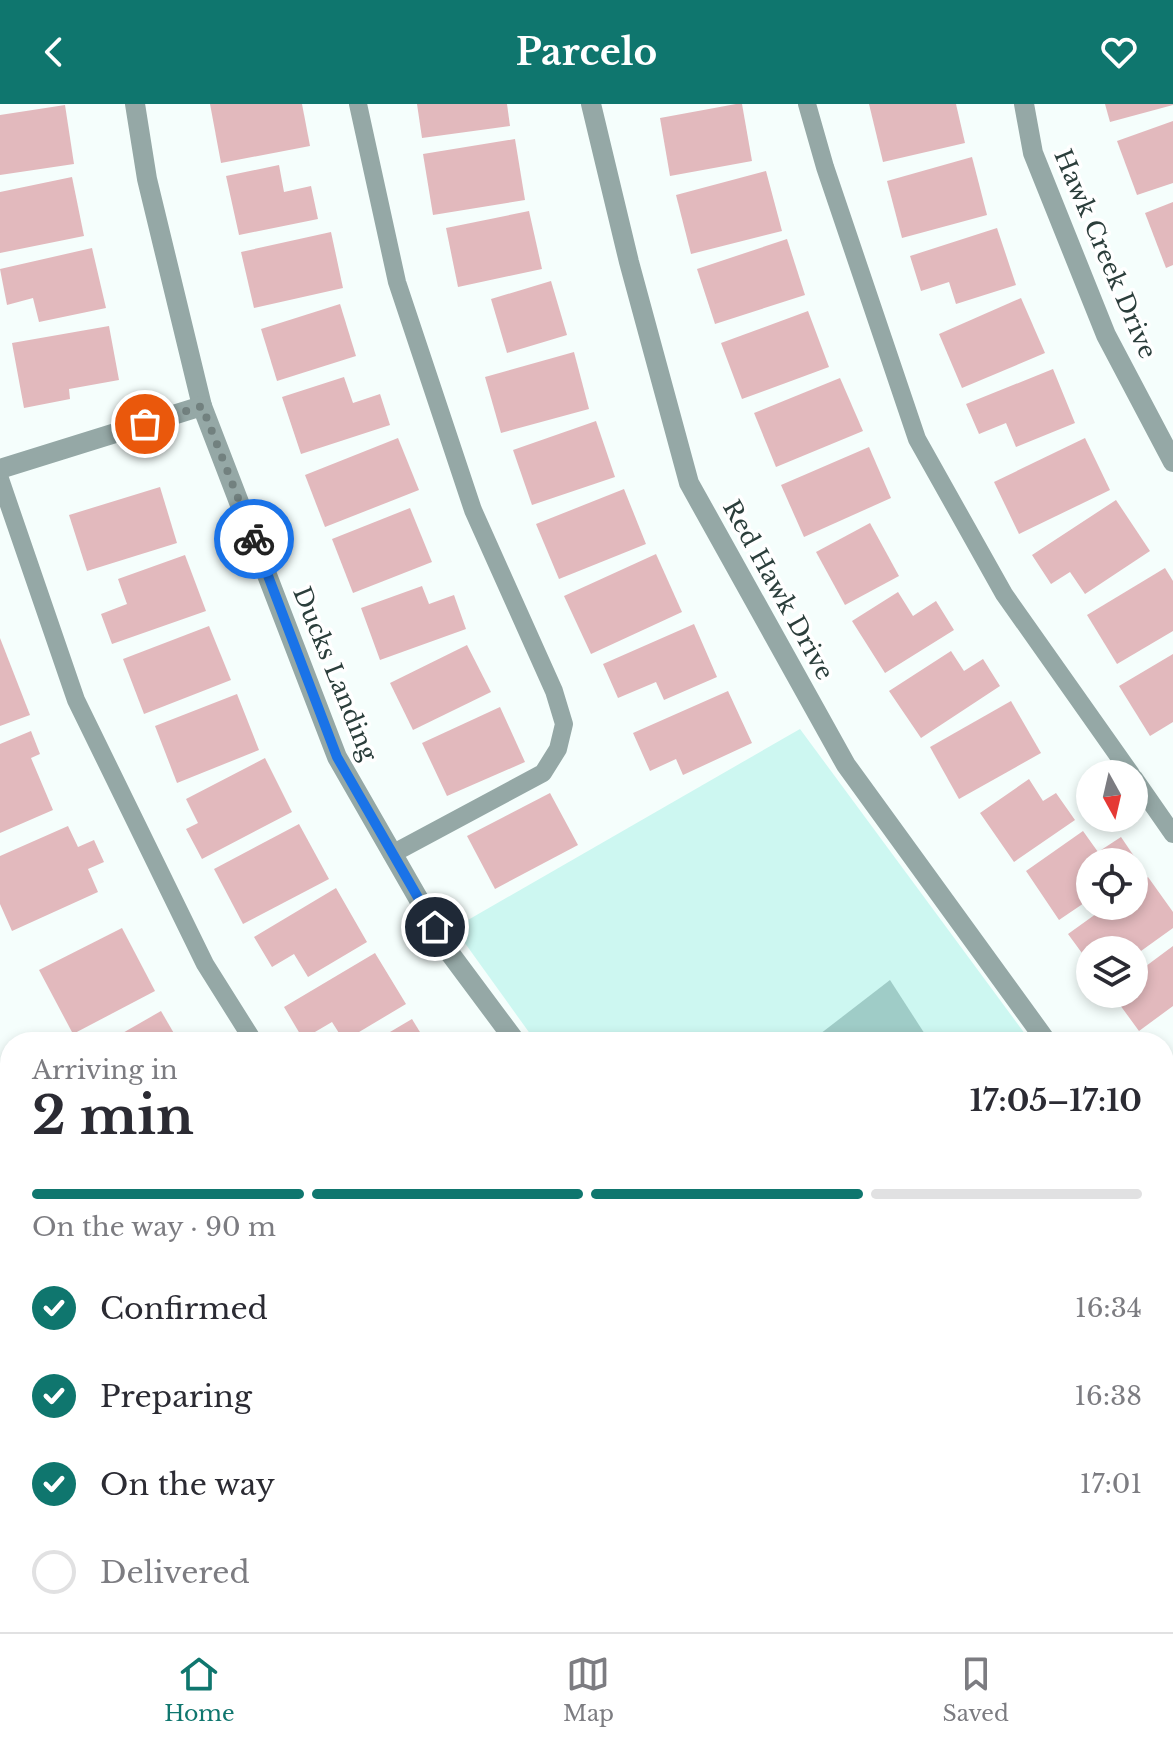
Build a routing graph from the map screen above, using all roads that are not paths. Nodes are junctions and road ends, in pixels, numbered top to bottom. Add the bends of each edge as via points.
1 (135, 104) edge
2 (358, 104) edge
3 (591, 104) edge
4 (807, 104) edge
5 (1024, 104) edge
6 (202, 406) junction
7 (1173, 462) edge
8 (0, 469) edge
9 (0, 479) edge
10 (1121, 760) edge
11 (1148, 799) edge
12 (1173, 834) edge
13 (392, 854) junction
14 (248, 1032) edge
15 (509, 1032) edge
16 (1040, 1032) edge

1 - 6 street, Ducks Landing via 147,179
2 - 13 lane via 397,282 473,510 564,724 558,749 543,773
3 - 16 street, Red Hawk Drive via 689,483 846,765
4 - 10 lane via 917,439 1004,594
5 - 7 street, Hawk Creek Drive via 1033,153 1106,335
6 - 8 street
6 - 13 street, Ducks Landing via 337,757
9 - 14 lane via 76,700 205,964
11 - 12 lane
13 - 15 street, Ducks Landing via 449,952

